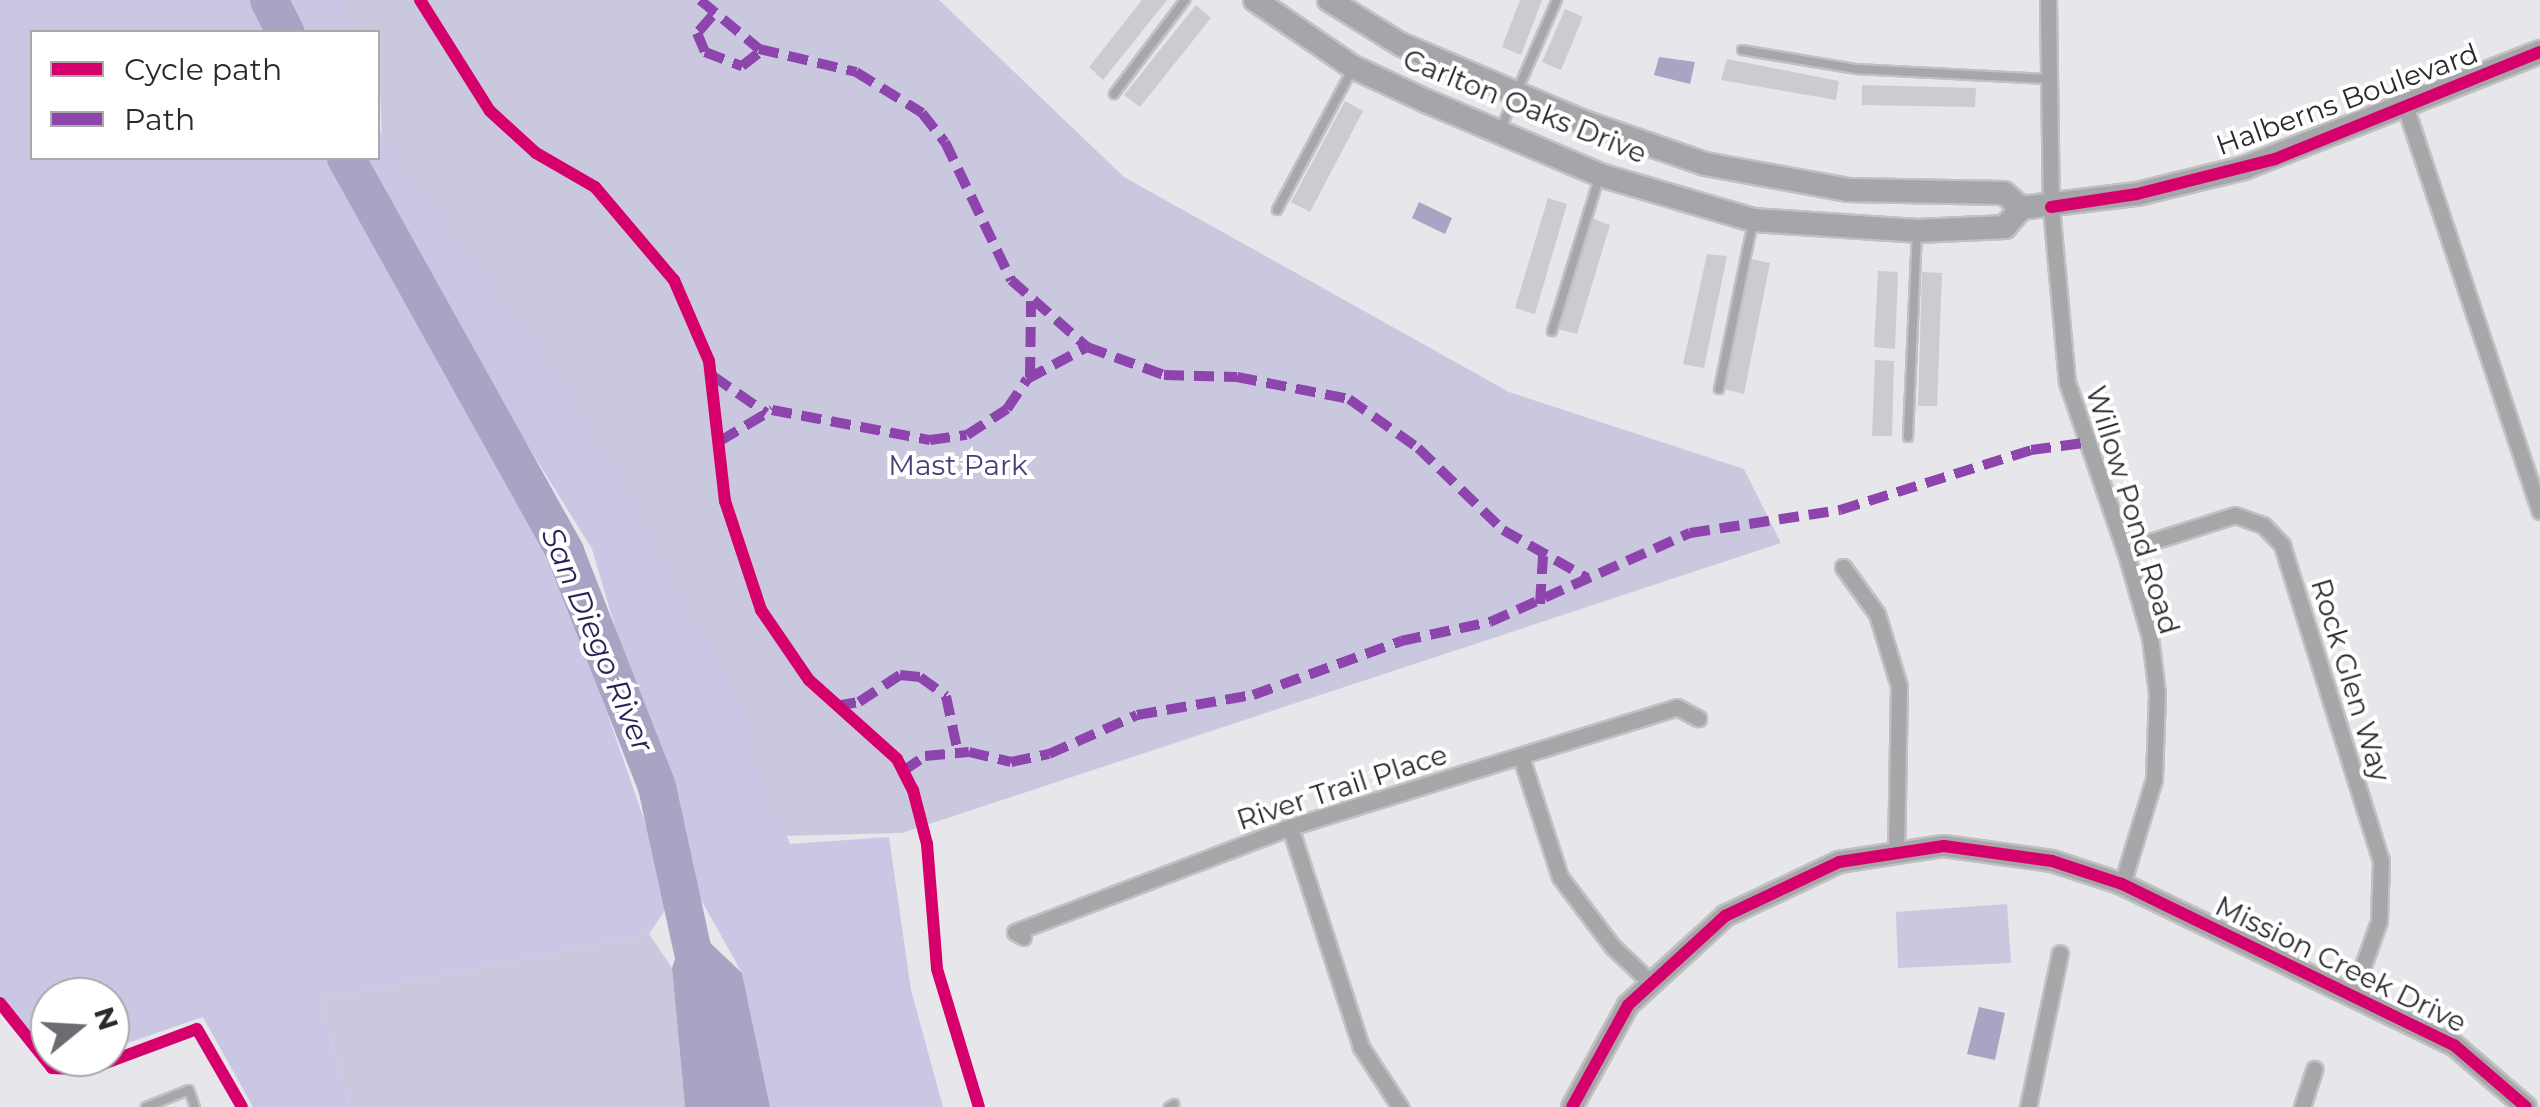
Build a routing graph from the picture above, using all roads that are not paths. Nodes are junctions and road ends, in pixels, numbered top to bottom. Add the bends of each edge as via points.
1 (1185, 0) edge
2 (1255, 0) edge
3 (1329, 0) edge
4 (1557, 0) edge
5 (2048, 0) edge
6 (1742, 50) dead end
7 (2540, 52) edge
8 (1353, 67) junction
9 (2047, 79) junction
10 (1114, 94) dead end
11 (1518, 94) junction
12 (2406, 108) junction
13 (1499, 131) junction
14 (1600, 175) junction
15 (2051, 207) junction
16 (2021, 208) junction
17 (1277, 210) dead end
18 (1753, 220) junction
19 (1917, 231) junction
20 (1552, 331) dead end
21 (1719, 390) dead end
22 (1908, 437) dead end
23 (2540, 511) edge
24 (2125, 550) junction
25 (1842, 567) dead end
26 (1698, 718) dead end
27 (1522, 757) junction
28 (1290, 827) junction
29 (1896, 850) junction
30 (2122, 884) junction
31 (1023, 937) dead end
32 (2060, 952) dead end
33 (1648, 980) junction
34 (2352, 996) junction
35 (2314, 1068) dead end
36 (146, 1107) edge
37 (195, 1107) edge
38 (1400, 1107) edge
39 (1572, 1107) edge
40 (2028, 1107) edge
41 (2302, 1107) edge
42 (2526, 1107) edge

1 - 10 lane
2 - 8 main road, Carlton Oaks Drive
3 - 11 main road, Carlton Oaks Drive via 1400,44
4 - 11 lane
5 - 9 street, Willow Pond Road
6 - 9 lane via 1856,69
7 - 12 main road, Halberns Boulevard
8 - 13 main road, Carlton Oaks Drive
8 - 17 lane
9 - 15 street, Willow Pond Road
11 - 13 lane
11 - 16 main road, Carlton Oaks Drive via 1705,164 1848,190 2004,193
12 - 15 main road, Halberns Boulevard via 2244,168
12 - 23 street
13 - 14 main road, Carlton Oaks Drive
14 - 18 main road, Carlton Oaks Drive
14 - 20 lane
15 - 16 main road, Carlton Oaks Drive
15 - 24 street, Willow Pond Road via 2067,382
16 - 19 main road, Carlton Oaks Drive via 2005,227
18 - 19 main road, Carlton Oaks Drive
18 - 21 lane
19 - 22 lane
24 - 30 street, Willow Pond Road via 2150,638 2158,722 2148,807
24 - 34 street, Rock Glen Way via 2235,516 2263,525 2282,544 2381,860 2379,921
25 - 29 street via 1878,614 1897,674 1902,739
26 - 27 street, River Trail Place via 1677,708
27 - 28 street, River Trail Place
27 - 33 street via 1560,877 1613,947
28 - 31 street, River Trail Place via 1015,932
28 - 38 street via 1361,1047
29 - 30 street, Mission Creek Drive via 1968,847 2052,860
29 - 33 street, Mission Creek Drive via 1825,866 1754,898
30 - 34 street, Mission Creek Drive
32 - 40 street
33 - 39 street, Mission Creek Drive via 1610,1030
34 - 42 street, Mission Creek Drive via 2454,1045
35 - 41 street
36 - 37 lane via 190,1090

